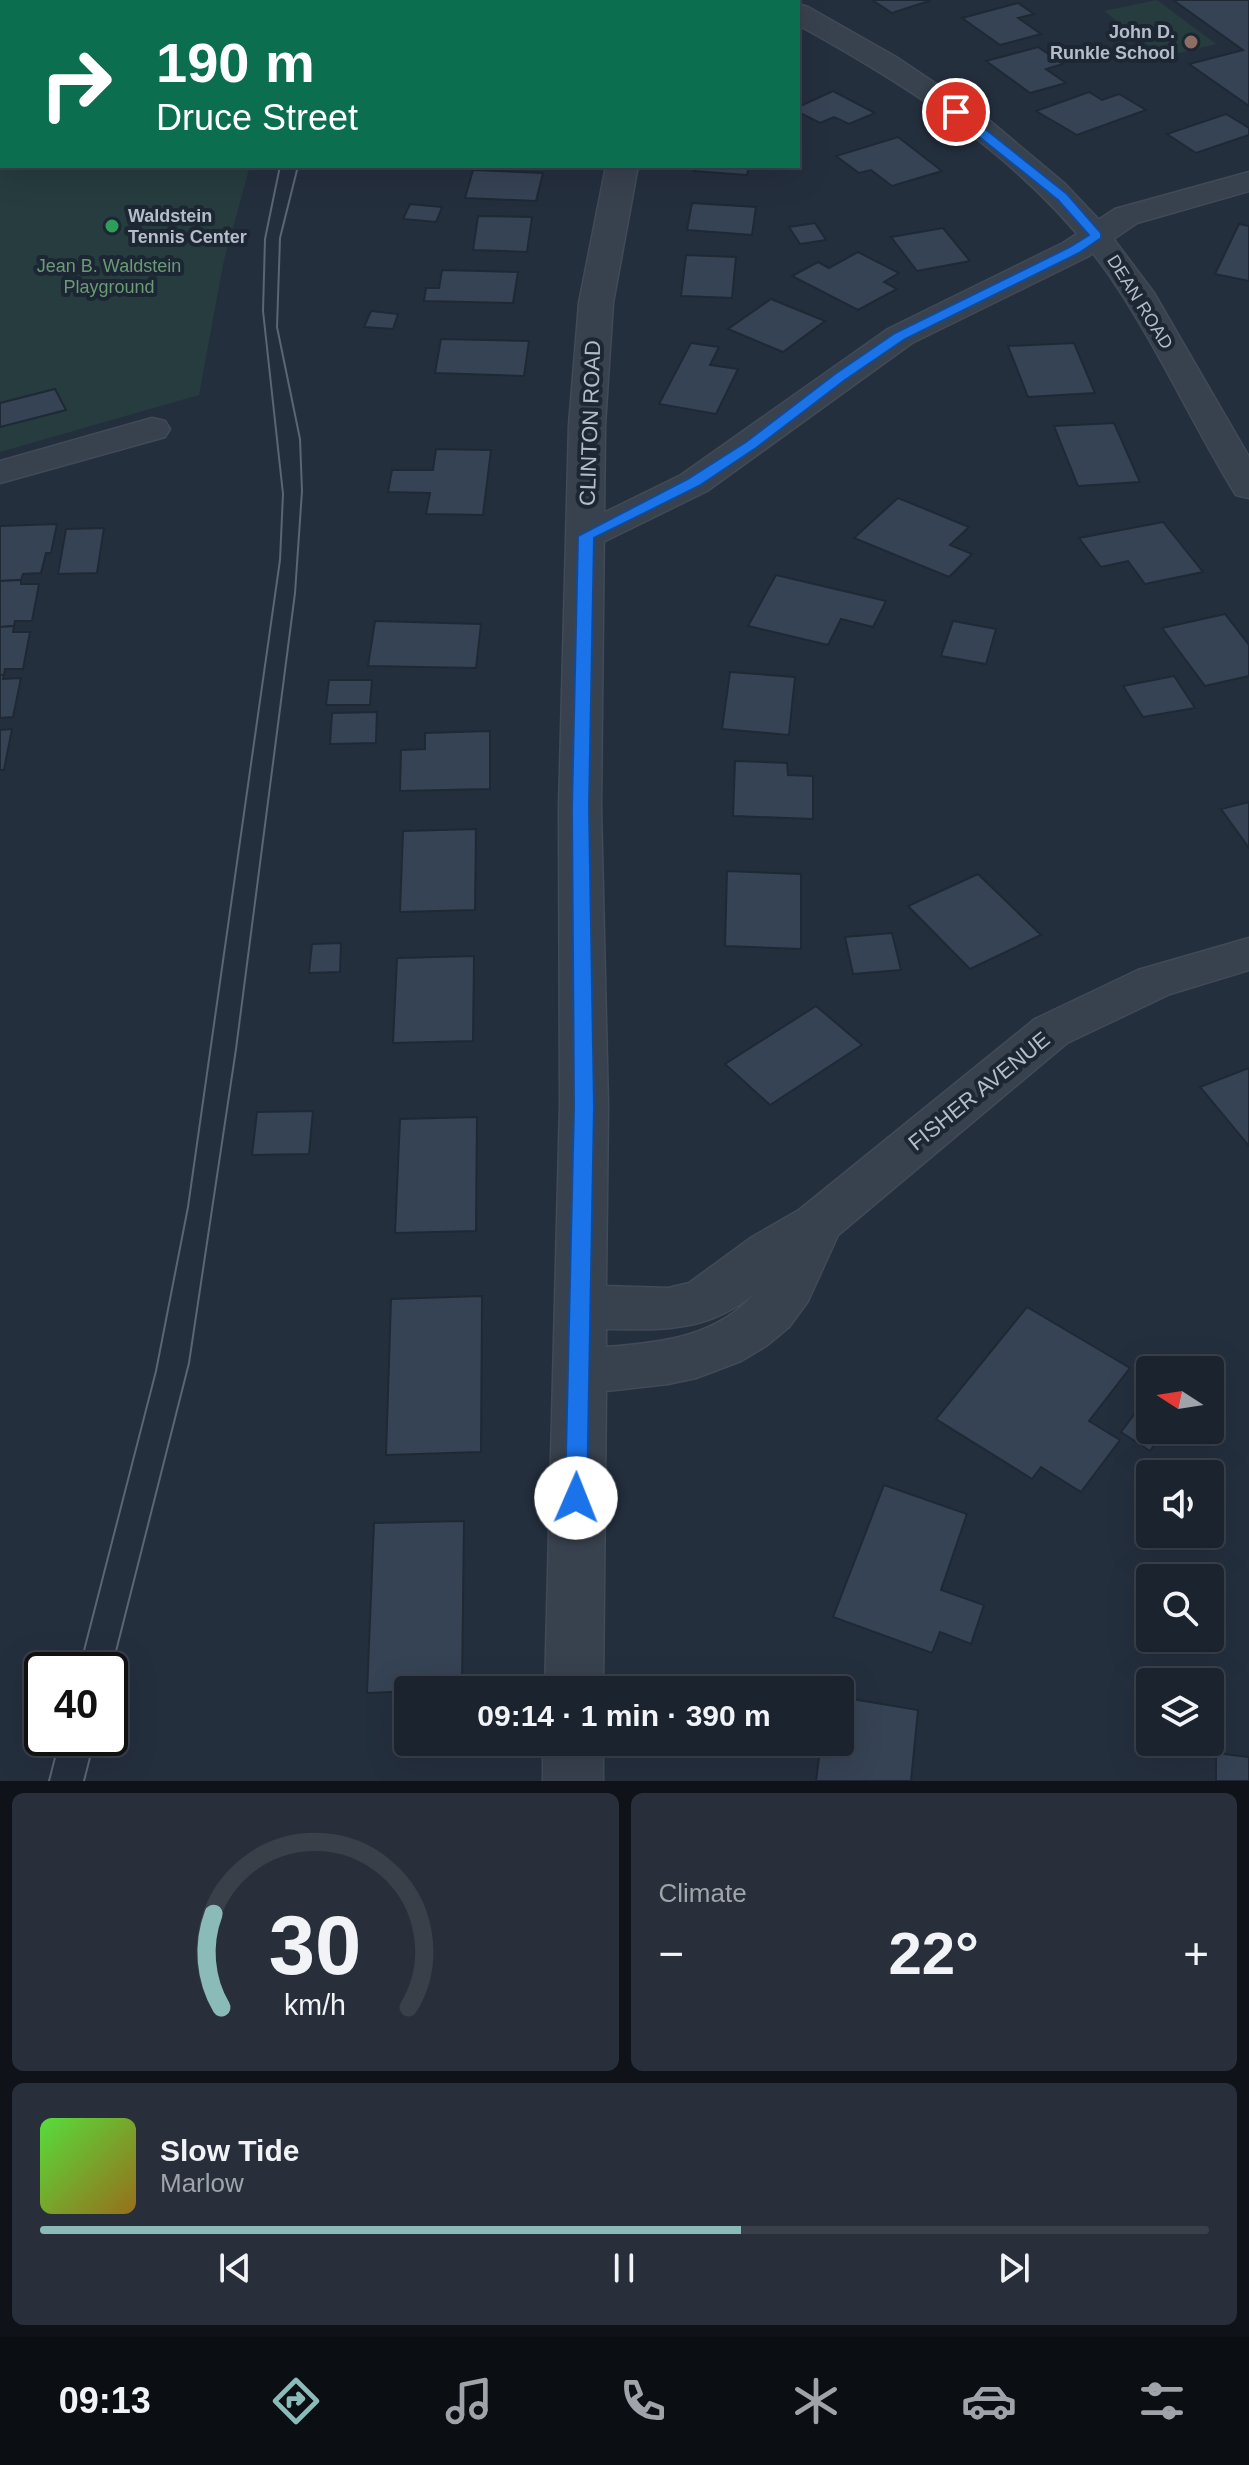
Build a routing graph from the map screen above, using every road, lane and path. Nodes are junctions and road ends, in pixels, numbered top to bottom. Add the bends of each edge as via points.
1 (800, 14) edge
2 (622, 168) edge
3 (1249, 181) edge
4 (1096, 236) junction
5 (152, 429) dead end
6 (0, 472) edge
7 (1249, 487) edge
8 (586, 536) junction
9 (1249, 954) edge
10 (817, 1224) junction
11 (579, 1307) junction
12 (578, 1370) junction
13 (574, 1676) edge
14 (573, 1756) edge
15 (573, 1781) edge

1 - 4 street, DEAN ROAD via 868,52 956,112 1063,197
2 - 8 street, CLINTON ROAD via 596,303 589,375
3 - 4 street via 1137,212
4 - 7 street, DEAN ROAD via 1153,319
4 - 8 street via 900,336 694,483
5 - 6 street
8 - 11 street, CLINTON ROAD
9 - 10 street, FISHER AVENUE via 1154,982 1051,1031
10 - 11 street, FISHER AVENUE via 701,1302 668,1309
10 - 12 street, FISHER AVENUE via 789,1287 774,1307 739,1335 673,1363
11 - 12 street, CLINTON ROAD
12 - 13 street, CLINTON ROAD
14 - 15 street

